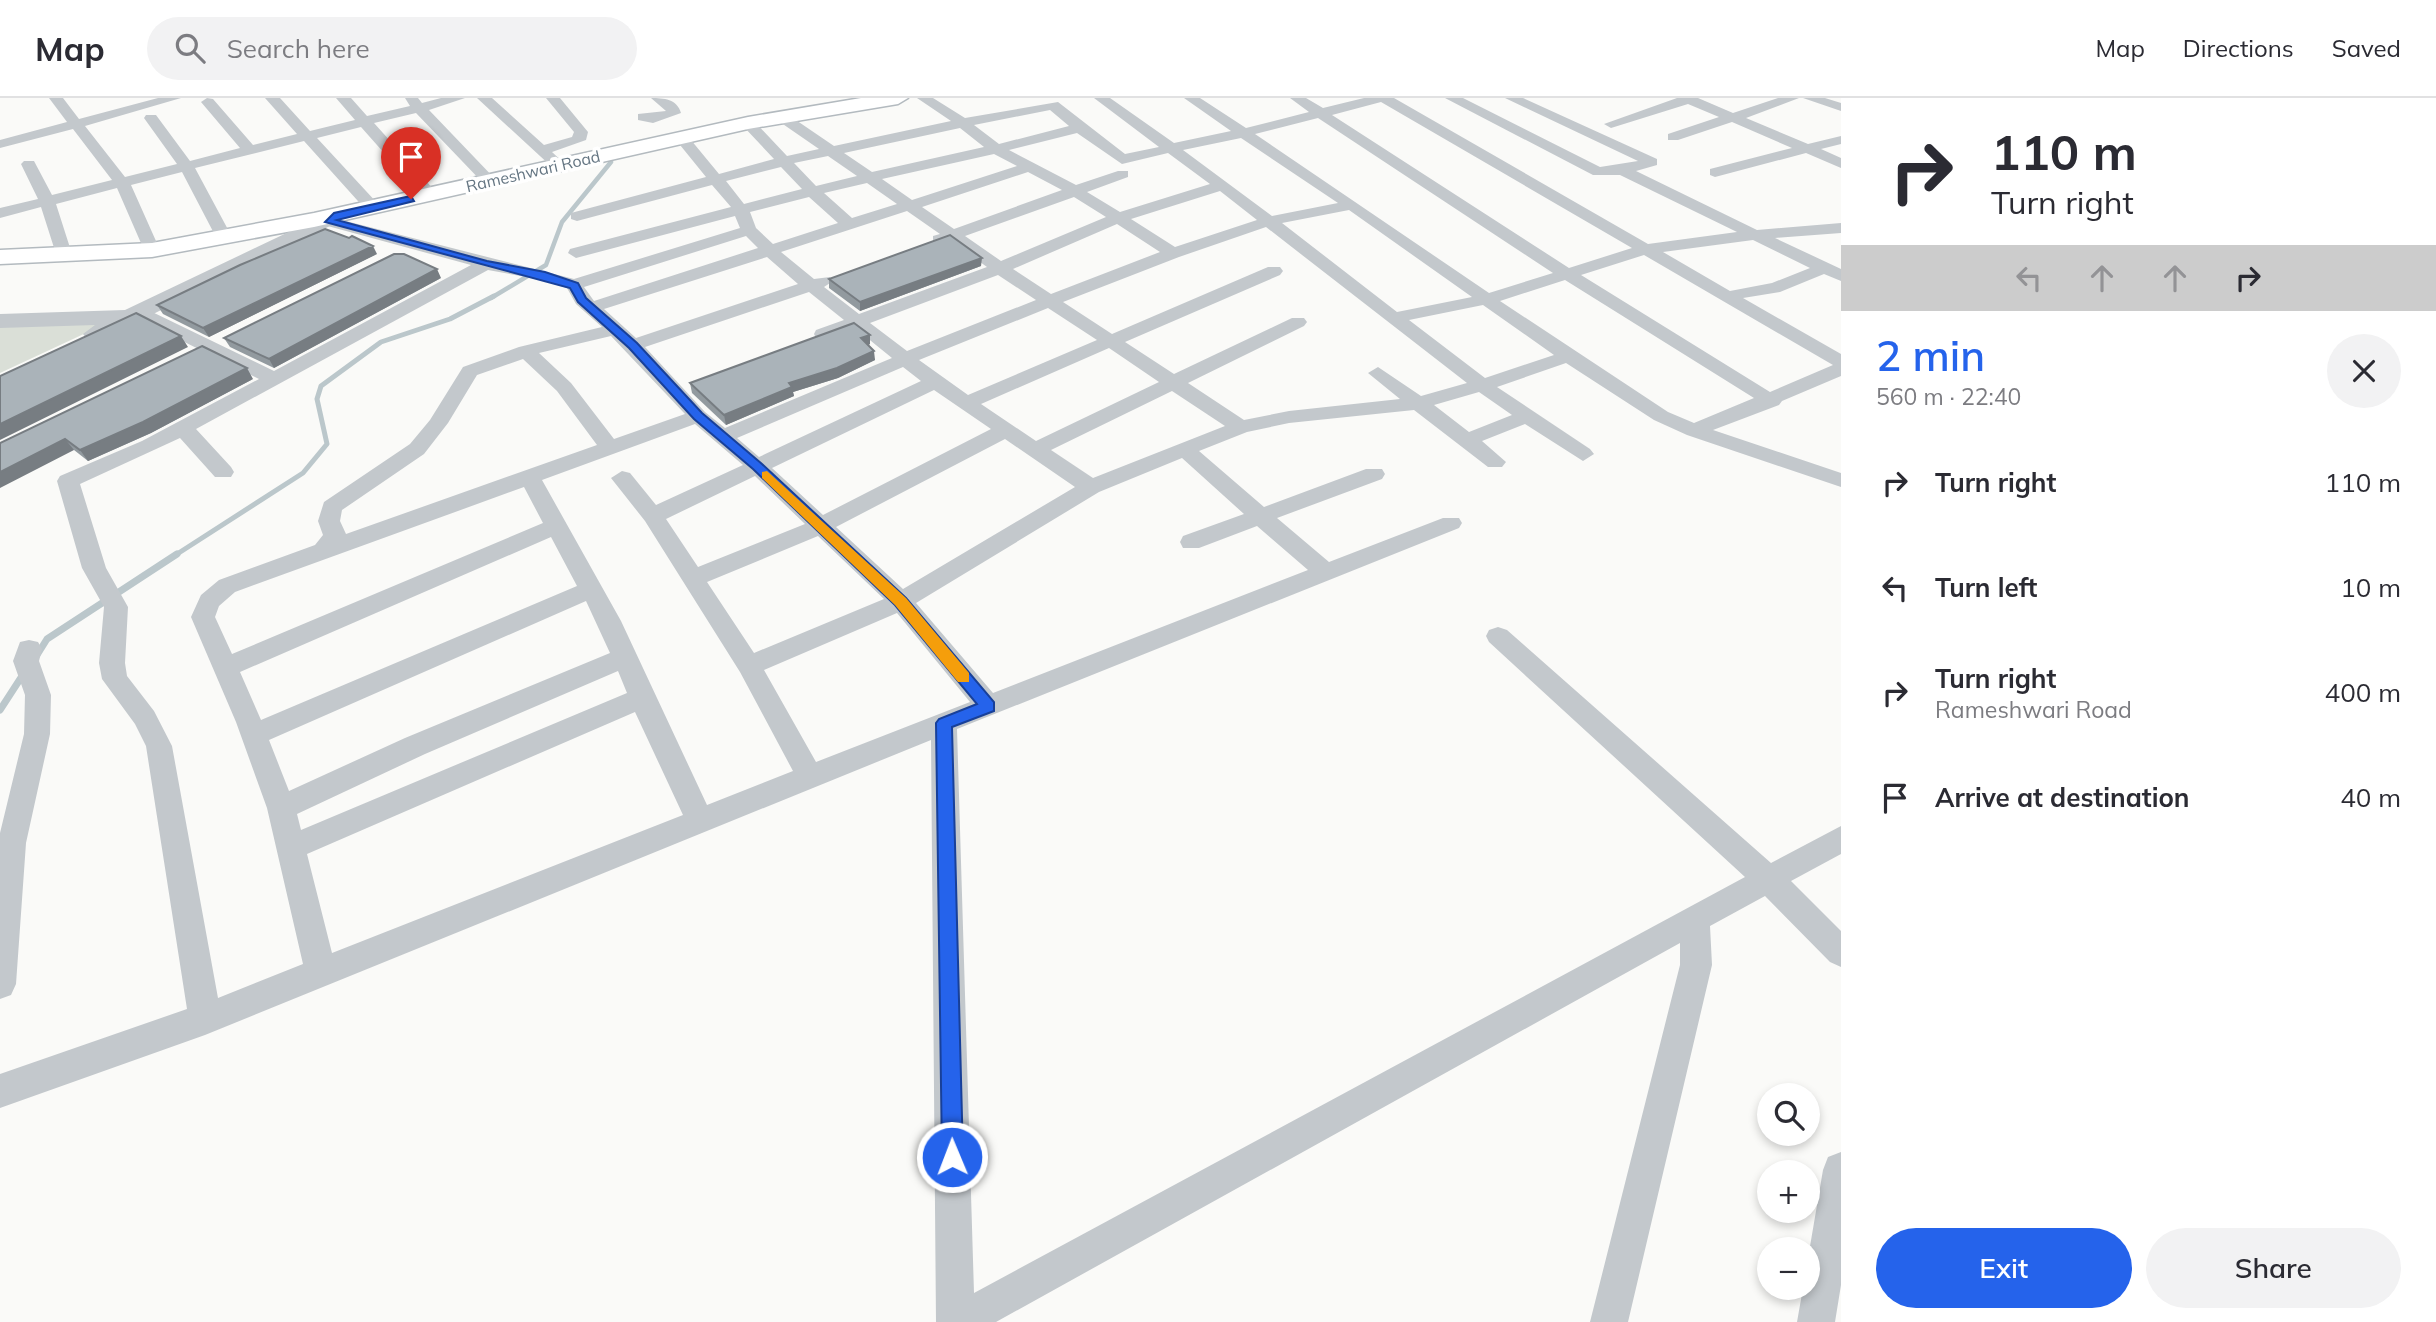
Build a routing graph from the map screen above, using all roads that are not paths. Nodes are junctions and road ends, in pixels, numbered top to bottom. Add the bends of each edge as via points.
1 (75, 98) edge
2 (174, 98) edge
3 (272, 98) edge
4 (343, 98) edge
5 (458, 98) edge
6 (484, 98) edge
7 (553, 98) edge
8 (658, 98) edge
9 (898, 98) edge
10 (924, 98) edge
11 (1101, 98) edge
12 (1191, 98) edge
13 (1297, 98) edge
14 (1382, 98) edge
15 (1452, 98) edge
16 (1512, 98) edge
17 (1689, 98) edge
18 (1792, 98) edge
19 (1820, 99) edge
20 (58, 100) edge
21 (208, 102) dead end
22 (415, 103) edge
23 (1841, 107) edge
24 (1320, 113) junction
25 (643, 117) dead end
26 (782, 117) junction
27 (1731, 117) junction
28 (151, 118) dead end
29 (365, 122) junction
30 (77, 123) junction
31 (748, 123) junction
32 (963, 123) junction
33 (1611, 124) dead end
34 (1079, 128) junction
35 (1243, 133) junction
36 (310, 136) junction
37 (681, 137) junction
38 (1673, 137) dead end
39 (1841, 140) edge
40 (0, 144) edge
41 (1804, 148) junction
42 (996, 149) junction
43 (1168, 149) junction
44 (829, 150) junction
45 (250, 151) junction
46 (550, 157) junction
47 (784, 160) junction
48 (1841, 163) edge
49 (29, 164) dead end
50 (187, 167) junction
51 (1029, 167) junction
52 (1622, 170) junction
53 (1715, 172) dead end
54 (1123, 174) dead end
55 (868, 177) junction
56 (714, 178) junction
57 (489, 181) junction
58 (121, 183) junction
59 (1222, 185) junction
60 (1075, 191) junction
61 (814, 193) junction
62 (430, 195) junction
63 (47, 201) junction
64 (1352, 205) junction
65 (910, 206) junction
66 (372, 207) junction
67 (741, 210) junction
68 (0, 213) edge
69 (577, 216) dead end
70 (334, 218) junction
71 (1118, 218) junction
72 (1269, 221) junction
73 (850, 225) junction
74 (1841, 228) edge
75 (749, 230) junction
76 (1755, 234) junction
77 (952, 235) junction
78 (224, 237) junction
79 (926, 244) edge
80 (415, 245) junction
81 (1646, 249) junction
82 (152, 250) junction
83 (773, 252) junction
84 (576, 253) dead end
85 (1173, 253) junction
86 (64, 254) junction
87 (0, 257) edge
88 (391, 257) edge
89 (486, 264) junction
90 (1000, 268) junction
91 (1824, 268) junction
92 (1274, 271) dead end
93 (1565, 274) junction
94 (837, 276) edge
95 (1841, 276) edge
96 (574, 285) junction
97 (812, 285) junction
98 (1728, 297) junction
99 (1487, 299) junction
100 (1050, 301) junction
101 (593, 307) junction
102 (135, 315) junction
103 (1393, 318) junction
104 (0, 321) edge
105 (858, 322) junction
106 (1298, 322) dead end
107 (235, 335) edge
108 (624, 337) junction
109 (808, 340) edge
110 (1112, 343) junction
111 (71, 345) edge
112 (211, 347) junction
113 (526, 351) junction
114 (1568, 356) junction
115 (186, 359) edge
116 (906, 360) junction
117 (1841, 362) edge
118 (1841, 369) edge
119 (1378, 373) dead end
120 (274, 379) junction
121 (935, 382) junction
122 (1171, 382) junction
123 (1481, 385) junction
124 (1772, 401) junction
125 (966, 403) junction
126 (1419, 403) junction
127 (698, 416) junction
128 (1527, 416) junction
129 (1241, 427) junction
130 (183, 428) junction
131 (1006, 430) junction
132 (1694, 431) junction
133 (722, 437) junction
134 (1467, 440) junction
135 (608, 446) junction
136 (1034, 450) junction
137 (1185, 450) junction
138 (1583, 454) dead end
139 (1495, 462) dead end
140 (758, 467) junction
141 (223, 472) dead end
142 (1374, 474) dead end
143 (528, 475) junction
144 (622, 478) dead end
145 (1841, 480) edge
146 (1091, 487) junction
147 (1260, 515) junction
148 (653, 516) junction
149 (1451, 523) dead end
150 (557, 526) junction
151 (820, 526) junction
152 (1191, 542) dead end
153 (323, 551) junction
154 (1327, 574) junction
155 (691, 579) junction
156 (592, 589) junction
157 (901, 601) junction
158 (1498, 636) dead end
159 (624, 658) junction
160 (29, 661) dead end
161 (749, 666) junction
162 (226, 668) junction
163 (642, 698) junction
164 (988, 706) junction
165 (944, 723) junction
166 (254, 735) junction
167 (810, 778) junction
168 (281, 808) junction
169 (700, 821) junction
170 (1841, 839) edge
171 (292, 848) junction
172 (1768, 879) junction
173 (1694, 919) junction
174 (1841, 952) edge
175 (321, 972) junction
176 (0, 984) edge
177 (205, 1019) junction
178 (0, 1091) edge
179 (1841, 1170) edge
180 (957, 1322) edge
181 (1609, 1322) edge
182 (1816, 1322) edge

1 - 20 street
2 - 30 street
3 - 36 street
4 - 29 street
5 - 22 street
6 - 46 street
7 - 46 street via 581,132 579,140
8 - 25 street via 674,113
9 - 26 main road, Rameshwari Road
10 - 32 street
11 - 43 street
12 - 35 street
13 - 24 street
14 - 24 street
14 - 81 street
15 - 52 street via 1590,169
16 - 52 street via 1651,162
17 - 27 street
17 - 33 street
18 - 27 street
19 - 23 street
20 - 30 street
21 - 45 street
22 - 29 street
22 - 57 street
24 - 35 street
24 - 93 street
26 - 31 main road, Rameshwari Road
26 - 44 street
27 - 38 street
27 - 41 street
28 - 50 street
29 - 36 street
29 - 62 street
30 - 40 street
30 - 58 street
31 - 37 main road, Rameshwari Road
31 - 47 street
32 - 34 street via 1054,105
32 - 42 street
32 - 44 street
34 - 42 street
34 - 43 street via 1122,159
35 - 43 street
35 - 64 street
36 - 45 street
36 - 66 street
37 - 46 main road, Rameshwari Road
37 - 56 street
39 - 41 street
41 - 48 street
41 - 53 street
42 - 51 street
42 - 55 street
43 - 59 street
44 - 47 street
44 - 55 street
45 - 50 street
46 - 57 main road, Rameshwari Road
47 - 56 street
47 - 61 street
49 - 63 street
50 - 58 street
50 - 78 street
51 - 60 street
51 - 65 street
52 - 76 street
54 - 60 street
55 - 61 street
55 - 65 street
56 - 67 street
56 - 69 street
57 - 62 main road, Rameshwari Road
58 - 63 street
58 - 82 street
59 - 71 street
59 - 72 street
60 - 71 street
60 - 77 street
61 - 67 street
61 - 73 street
62 - 66 main road, Rameshwari Road
63 - 68 street
63 - 86 street
64 - 72 street
64 - 99 street
65 - 73 street
65 - 77 street
66 - 70 main road, Rameshwari Road
67 - 75 street
67 - 84 street
70 - 78 main road, Rameshwari Road
70 - 80 street
70 - 102 street
71 - 85 street
71 - 90 street
72 - 85 street
72 - 103 street
73 - 83 street
74 - 76 street
75 - 83 street
75 - 96 street
76 - 81 street
76 - 91 street
77 - 79 street
77 - 90 street
78 - 82 main road, Rameshwari Road
80 - 88 street
80 - 89 street
81 - 93 street
81 - 98 street
82 - 86 main road, Rameshwari Road
83 - 97 street
83 - 101 street
85 - 100 street
86 - 87 main road, Rameshwari Road
89 - 96 street
89 - 120 street
90 - 100 street
90 - 105 street
91 - 95 street
91 - 98 street via 1774,288
92 - 110 street
93 - 99 street
93 - 124 street
94 - 97 street
96 - 101 street via 582,300
97 - 105 street
97 - 108 street
98 - 117 street
99 - 103 street
99 - 114 street
100 - 110 street
100 - 116 street
101 - 108 street
102 - 104 street
102 - 111 street
102 - 112 street
103 - 123 street
105 - 109 street
105 - 116 street
106 - 122 street
107 - 112 street
108 - 113 street
108 - 127 street via 686,385
110 - 122 street
110 - 125 street
112 - 115 street
112 - 120 street
113 - 135 street via 564,387
113 - 153 street via 470,371 417,449 332,507 329,521 335,536
114 - 123 street
114 - 132 street via 1661,416
116 - 121 street
116 - 133 street
118 - 124 street
119 - 126 street
120 - 130 street
121 - 125 street
121 - 140 street
122 - 129 street
122 - 136 street
123 - 126 street
123 - 128 street
124 - 132 street
125 - 131 street
126 - 129 street
126 - 134 street
127 - 133 street
127 - 135 street
128 - 134 street
128 - 138 street
129 - 137 street
130 - 141 street
130 - 177 street via 68,481 94,568 111,597 115,679 145,718 159,746
131 - 136 street
131 - 151 street
132 - 145 street
133 - 140 street
134 - 139 street
135 - 143 street
136 - 146 street
137 - 146 street
137 - 147 street
140 - 148 street
140 - 151 street
142 - 147 street
143 - 150 street
143 - 153 street
144 - 148 street
146 - 157 street
147 - 152 street
147 - 154 street
148 - 155 street
149 - 154 street
150 - 156 street
150 - 162 street
151 - 155 street
151 - 157 street
153 - 162 street via 227,586 209,601 203,617
154 - 164 street
155 - 161 street
156 - 159 street
156 - 166 street
157 - 161 street
157 - 164 street
158 - 172 street
159 - 163 street
159 - 168 street
160 - 176 street via 38,695 37,734 12,844
161 - 167 street
162 - 166 street
163 - 169 street
163 - 171 street
164 - 165 street
165 - 167 street
165 - 180 street
166 - 168 street
167 - 169 street
168 - 171 street
169 - 175 street
170 - 172 street
171 - 175 street
172 - 173 street
172 - 174 street
173 - 180 street
173 - 181 street via 1696,965
175 - 177 street
177 - 178 street
179 - 182 street

